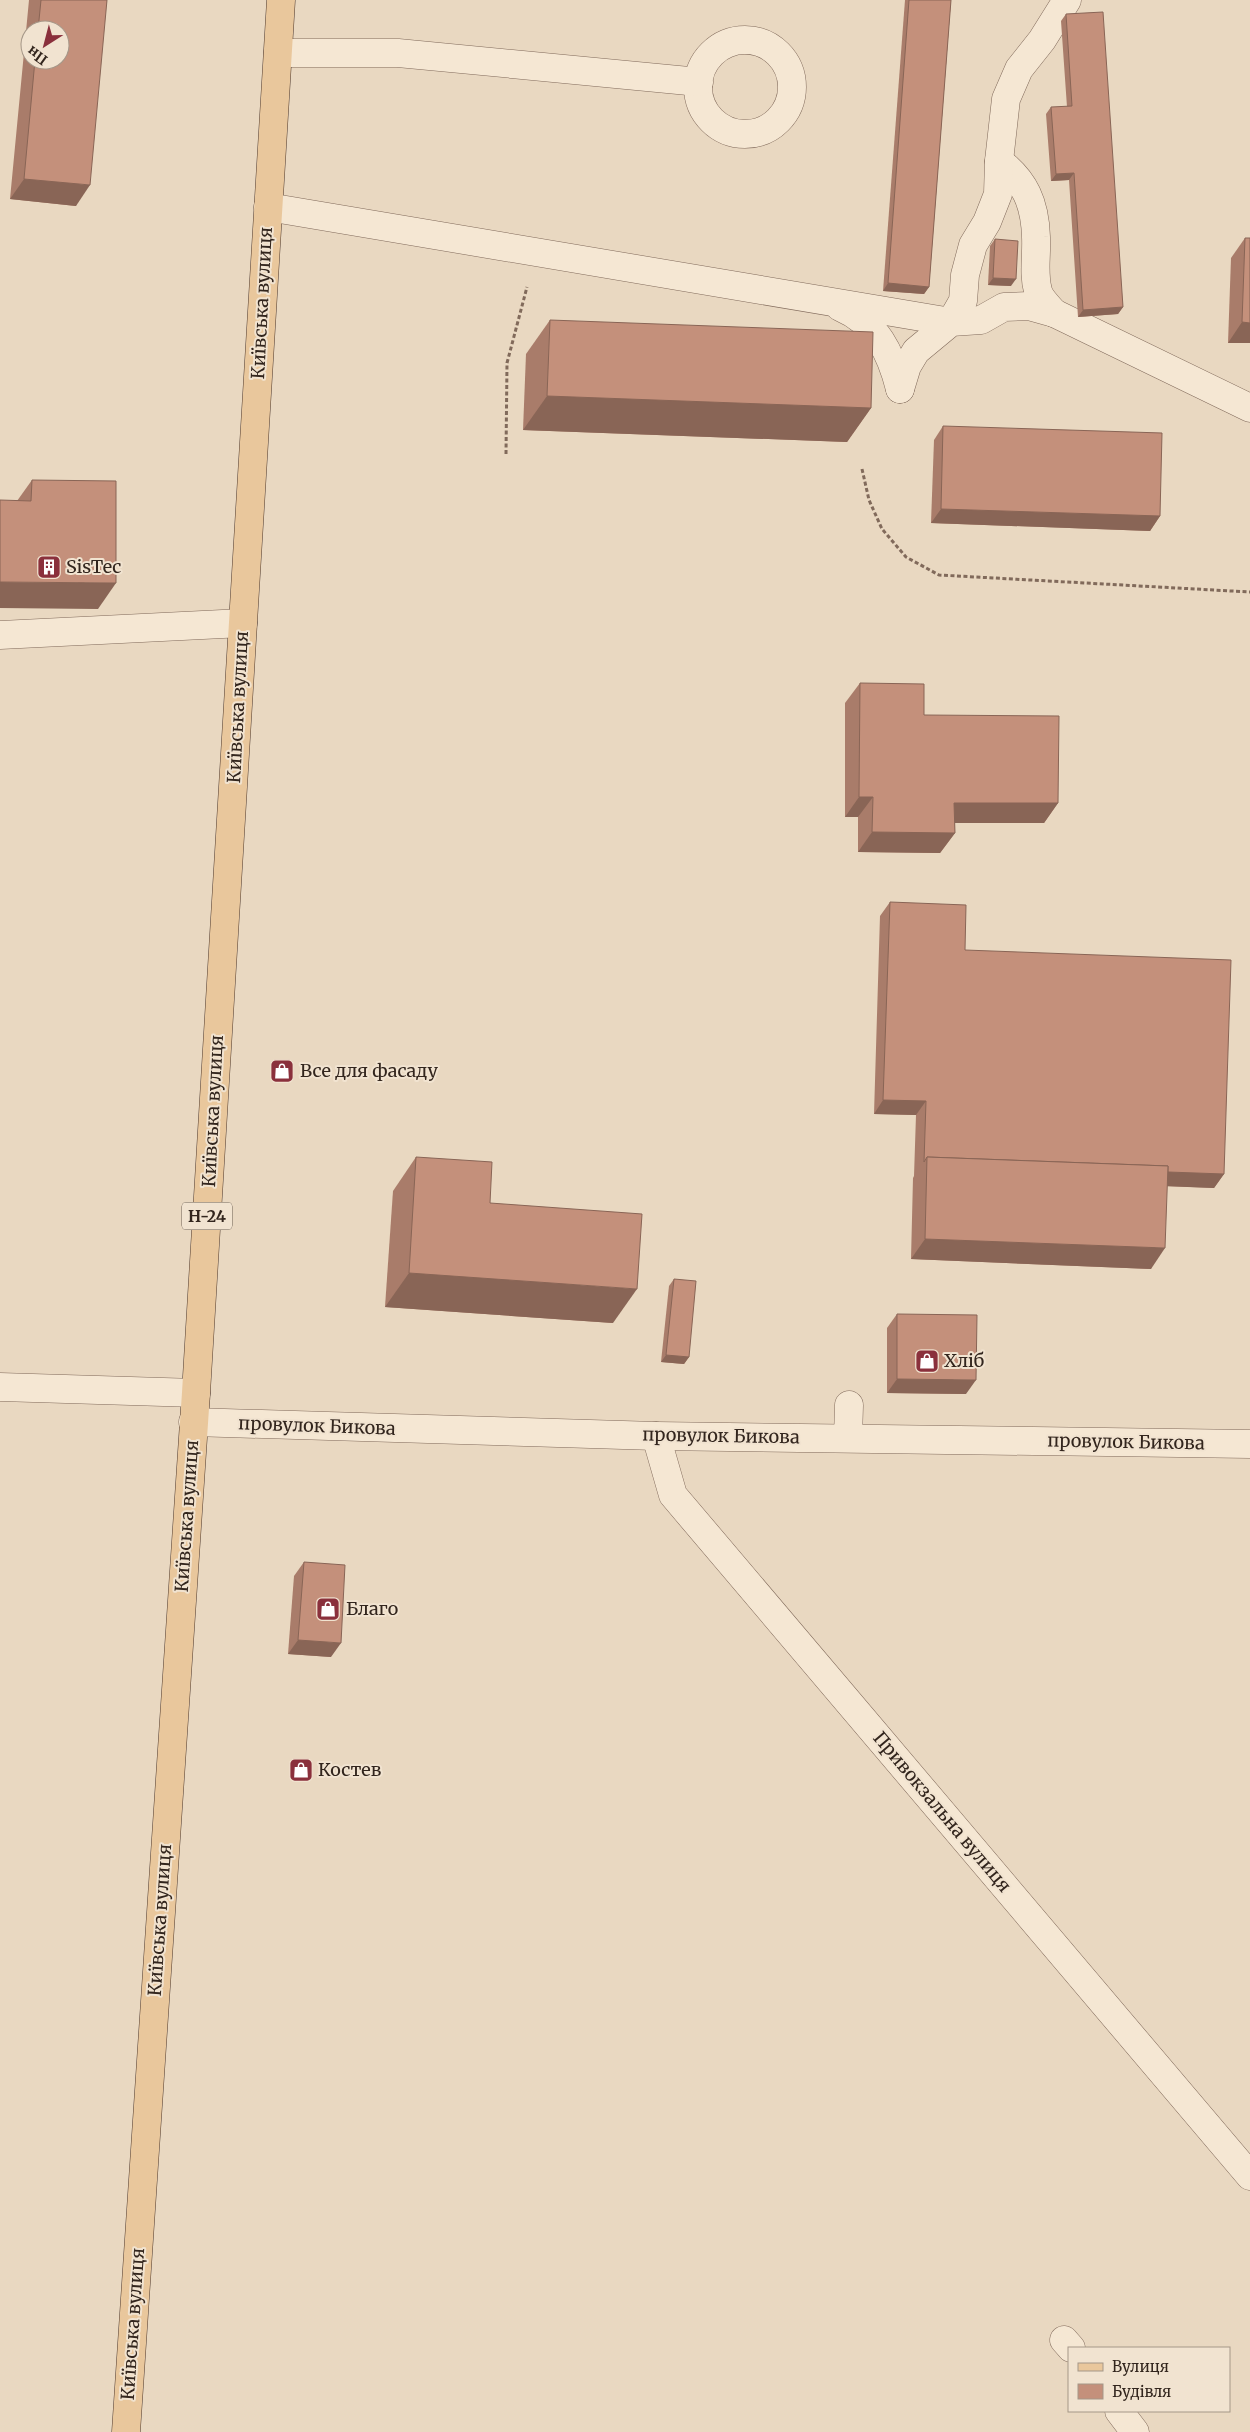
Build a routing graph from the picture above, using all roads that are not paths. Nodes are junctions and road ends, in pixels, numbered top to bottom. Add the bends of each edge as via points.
1 (281, 0) edge
2 (1067, 0) edge
3 (278, 53) junction
4 (699, 82) dead end
5 (999, 161) junction
6 (268, 207) junction
7 (824, 301) junction
8 (1054, 313) junction
9 (951, 322) junction
10 (1250, 408) edge
11 (243, 623) junction
12 (0, 635) edge
13 (0, 1387) edge
14 (196, 1393) junction
15 (849, 1405) dead end
16 (193, 1422) junction
17 (656, 1436) junction
18 (848, 1438) junction
19 (1250, 1444) edge
20 (1250, 2176) edge
21 (1120, 2412) edge
22 (126, 2432) edge
23 (1135, 2432) edge

1 - 3 main road, Київська вулиця / Н-24
2 - 5 street via 1019,69 1009,91
3 - 4 street via 398,53
3 - 6 main road, Київська вулиця / Н-24
5 - 8 street via 1014,172 1027,190 1037,238 1034,263 1038,293
5 - 9 street via 998,194 988,222 973,246 963,301
6 - 7 street
6 - 11 main road, Київська вулиця / Н-24
7 - 9 street
7 - 9 street via 862,320 879,338 892,360 900,389 916,350
8 - 9 street via 1029,306 1004,306 981,320
8 - 10 street
11 - 12 street
11 - 14 main road, Київська вулиця / Н-24
13 - 14 street
14 - 16 main road, Київська вулиця / Н-24
15 - 18 street
16 - 17 street, провулок Бикова
16 - 22 main road, Київська вулиця / Н-24
17 - 18 street, провулок Бикова
17 - 20 street, Привокзальна вулиця via 673,1495
18 - 19 street, провулок Бикова
21 - 23 street

